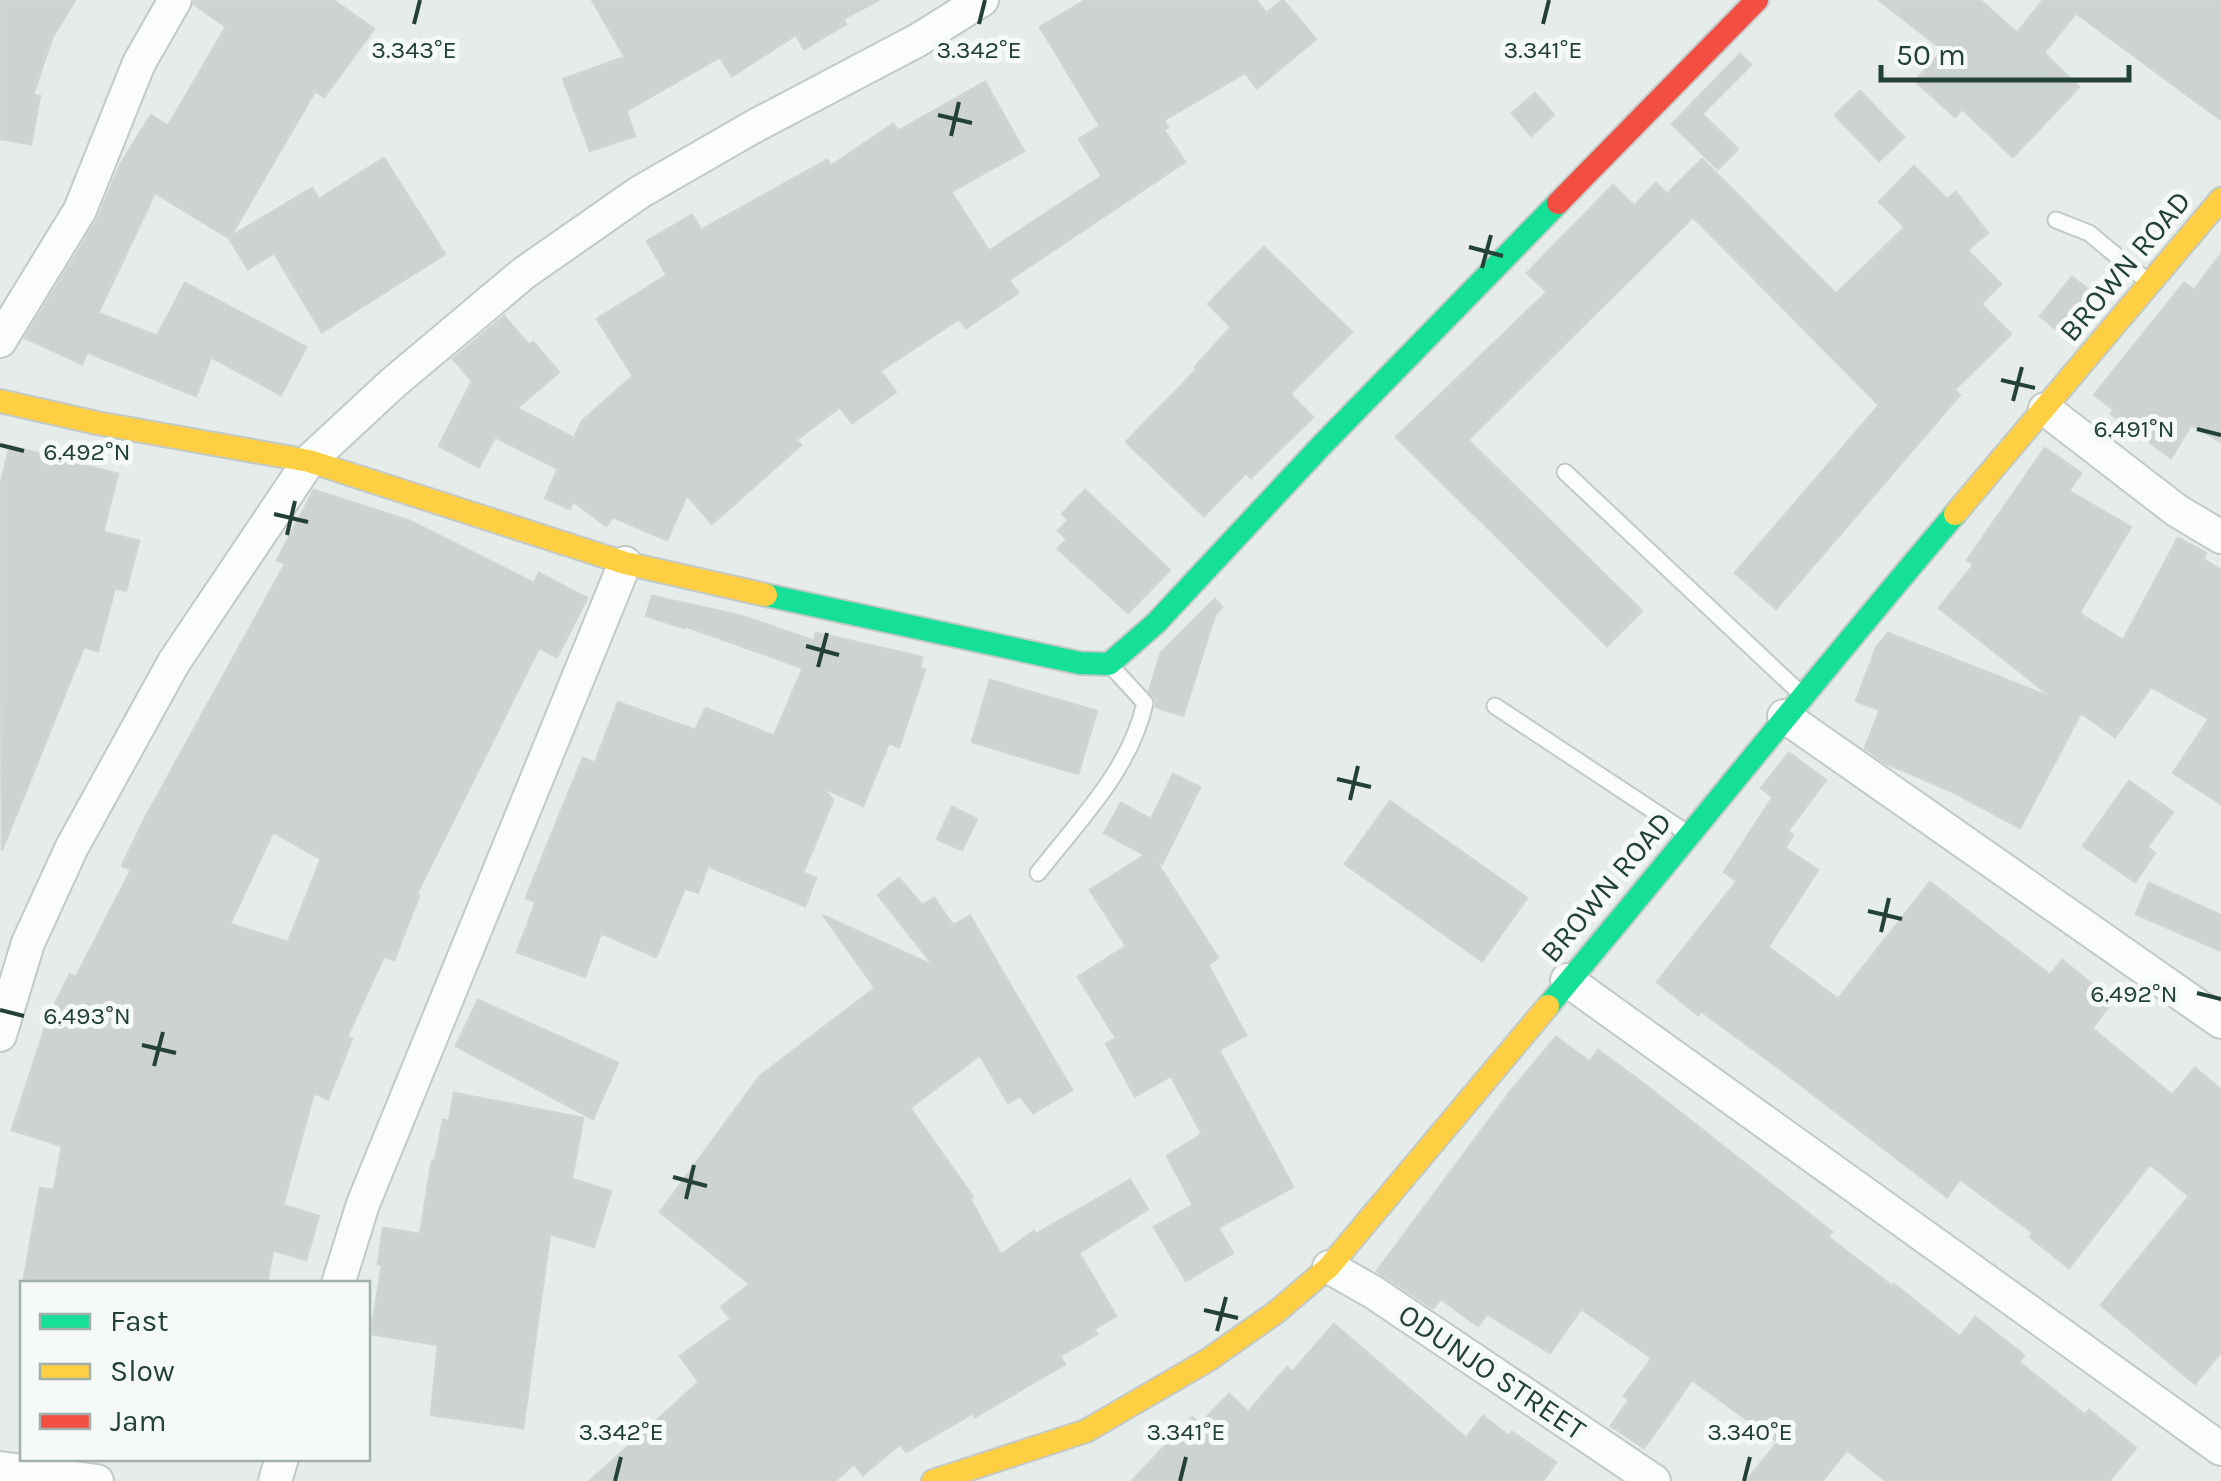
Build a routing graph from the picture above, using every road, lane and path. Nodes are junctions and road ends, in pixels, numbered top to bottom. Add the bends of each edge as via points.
1 (174, 0) edge
2 (982, 0) edge
3 (1757, 0) edge
4 (2221, 198) edge
5 (2056, 220) dead end
6 (2150, 284) junction
7 (0, 341) edge
8 (0, 402) edge
9 (2045, 409) junction
10 (309, 461) junction
11 (1564, 472) dead end
12 (2221, 537) edge
13 (625, 563) junction
14 (1109, 664) junction
15 (1793, 705) junction
16 (1495, 706) dead end
17 (1690, 836) junction
18 (1038, 873) dead end
19 (1567, 980) junction
20 (2221, 1022) edge
21 (0, 1036) edge
22 (1328, 1267) junction
23 (339, 1281) edge
24 (2221, 1449) edge
25 (1000, 1462) junction
26 (0, 1468) edge
27 (98, 1481) edge
28 (933, 1481) edge
29 (1028, 1481) edge
30 (1654, 1481) edge

1 - 7 street via 139,63 80,210
2 - 10 street via 640,192 524,273
3 - 14 street via 1156,623
4 - 6 street, BROWN ROAD
5 - 6 lane via 2089,232
6 - 9 street, BROWN ROAD
8 - 10 street
9 - 12 street
9 - 15 street, BROWN ROAD
10 - 13 street
10 - 21 street via 174,662 72,847 28,943
11 - 15 lane
13 - 14 street
13 - 23 street via 363,1204
14 - 18 lane via 1145,702 1138,734 1122,765
15 - 17 street, BROWN ROAD
15 - 20 street
16 - 17 lane
17 - 19 street, BROWN ROAD
19 - 22 street, BROWN ROAD
19 - 24 street
22 - 25 street, BROWN ROAD via 1208,1360 1086,1431
22 - 30 street, ODUNJO STREET
25 - 28 street, BROWN ROAD
25 - 29 street
26 - 27 street

